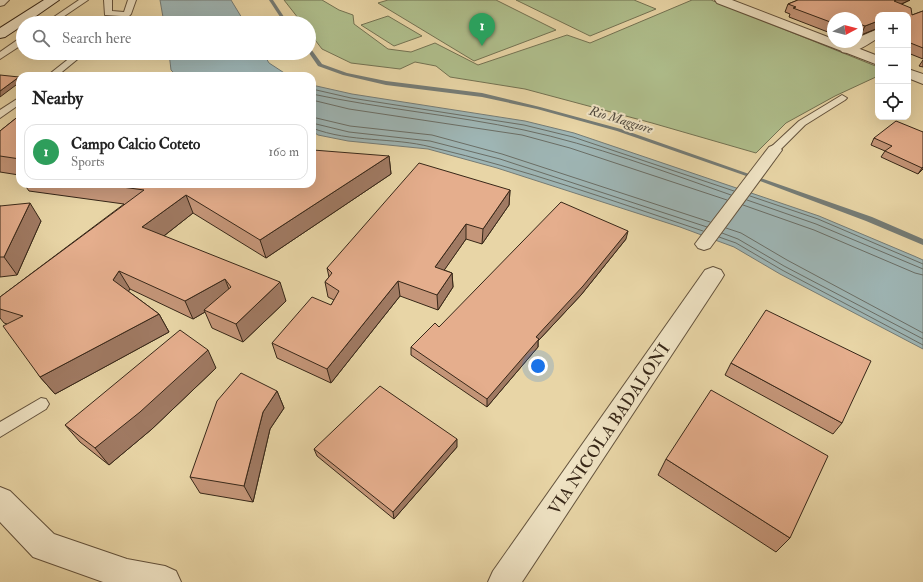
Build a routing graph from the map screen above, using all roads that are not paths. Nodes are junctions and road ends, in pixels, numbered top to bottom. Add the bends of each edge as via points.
1 (3, 0) edge
2 (53, 0) edge
3 (84, 0) edge
4 (108, 0) edge
5 (132, 0) edge
6 (721, 0) edge
7 (0, 2) edge
8 (127, 14) joint
9 (28, 16) edge
10 (60, 16) edge
11 (16, 24) edge
12 (0, 34) edge
13 (875, 34) edge
14 (16, 45) edge
15 (846, 49) junction
16 (0, 56) edge
17 (72, 60) edge
18 (875, 60) edge
19 (56, 72) edge
20 (911, 74) edge
21 (923, 79) edge
22 (842, 98) dead end
23 (16, 103) edge
24 (0, 115) edge
25 (774, 150) joint
26 (704, 244) dead end
27 (713, 275) dead end
28 (41, 404) dead end
29 (0, 430) edge
30 (0, 501) edge
31 (165, 582) edge
32 (504, 582) edge

1 - 7 street
2 - 9 street
3 - 10 lane
4 - 8 lane via 108,13
5 - 8 lane
6 - 15 street
11 - 12 street
13 - 15 street
14 - 16 lane
15 - 18 street
17 - 19 lane
20 - 21 street
22 - 25 lane via 802,123
23 - 24 lane
25 - 26 street
27 - 32 street, VIA NICOLA BADALONI
28 - 29 lane
30 - 31 street via 44,546 127,576

